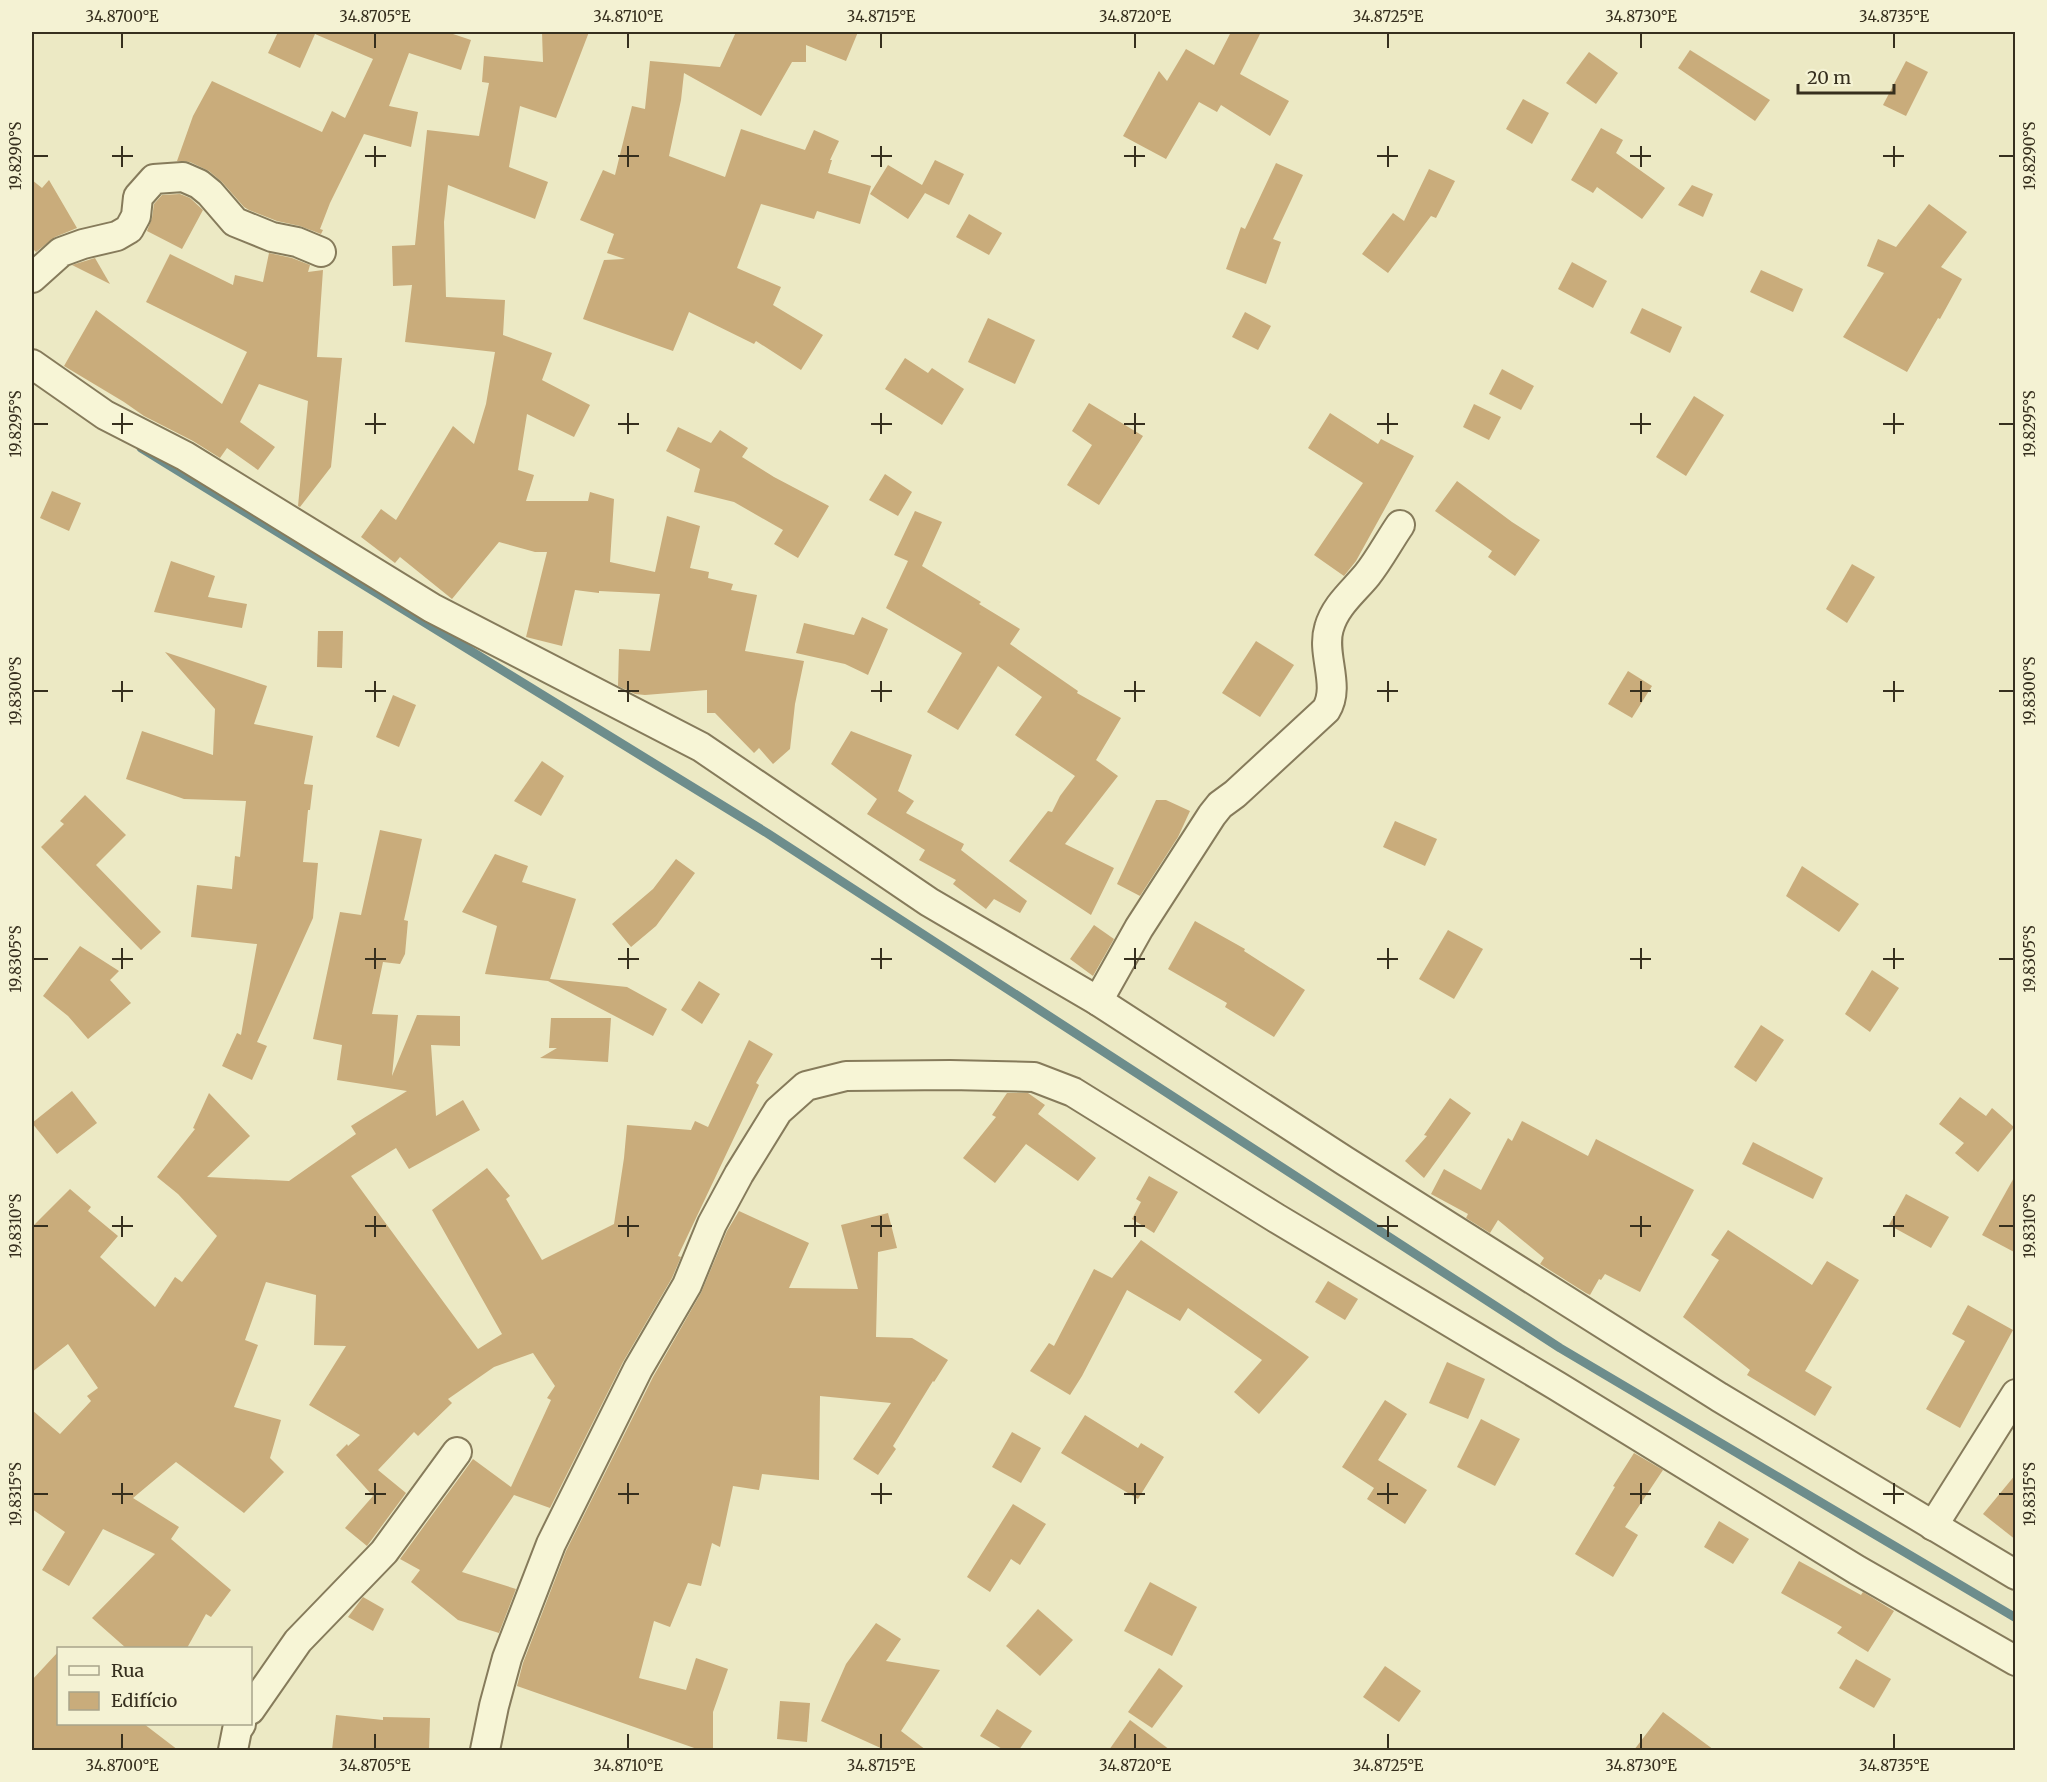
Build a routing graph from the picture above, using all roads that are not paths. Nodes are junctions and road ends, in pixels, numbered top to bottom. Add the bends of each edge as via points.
1 (321, 252) dead end
2 (32, 278) edge
3 (32, 364) edge
4 (1400, 525) dead end
5 (1098, 1001) junction
6 (2016, 1394) edge
7 (457, 1452) dead end
8 (1933, 1526) junction
9 (2016, 1575) edge
10 (2016, 1661) edge
11 (252, 1707) edge
12 (240, 1725) edge
13 (233, 1750) edge
14 (486, 1750) edge

1 - 2 street via 235,222 210,193 183,177 153,179 138,197 136,216 129,230 61,252
3 - 5 street via 105,415 185,456 432,608 701,747 929,902
4 - 5 street via 1368,574 1339,607 1329,627 1331,698 1326,710 1212,815 1139,928
5 - 8 street via 1563,1300
6 - 8 street
7 - 11 street via 384,1552 298,1641
8 - 9 street
10 - 14 street via 1857,1570 1073,1092 1034,1077 846,1076 806,1086 778,1111 712,1224 687,1285 638,1369 551,1544 507,1658
12 - 13 street

